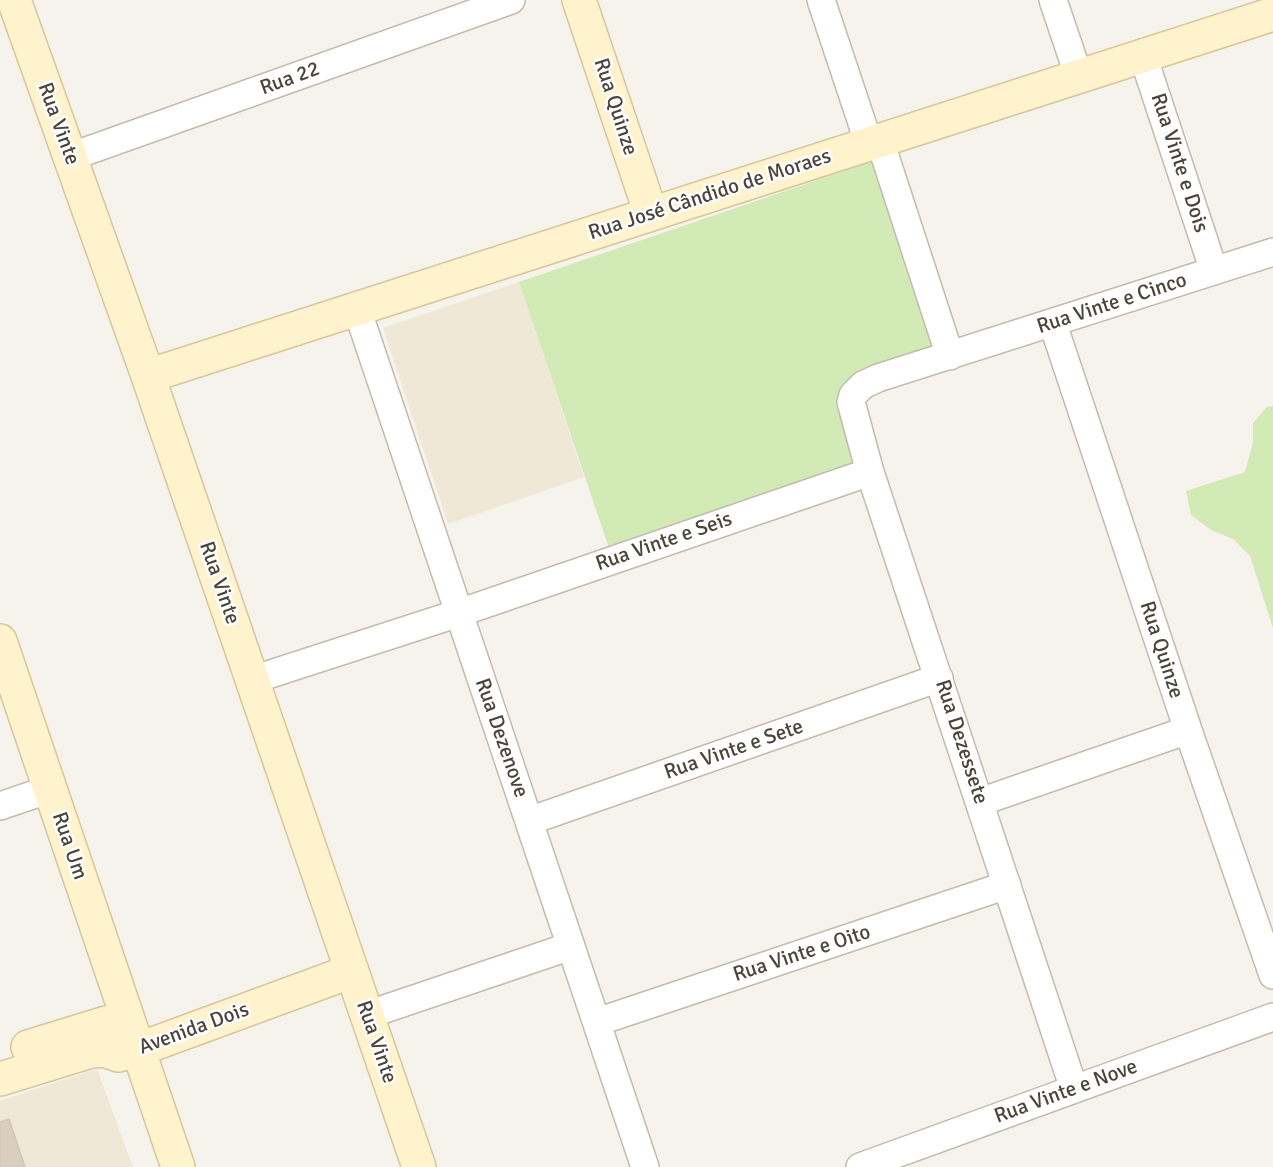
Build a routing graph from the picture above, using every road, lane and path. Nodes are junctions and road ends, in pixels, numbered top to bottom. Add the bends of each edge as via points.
1 (14, 0) edge
2 (511, 0) edge
3 (579, 0) edge
4 (821, 0) edge
5 (1053, 0) edge
6 (1273, 14) edge
7 (1143, 56) junction
8 (1079, 77) junction
9 (874, 142) junction
10 (70, 157) junction
11 (651, 214) junction
12 (1273, 252) edge
13 (1214, 271) junction
14 (357, 309) junction
15 (1053, 324) junction
16 (950, 356) junction
17 (148, 376) junction
18 (854, 395) joint
19 (870, 471) junction
20 (459, 613) junction
21 (0, 641) edge
22 (939, 678) junction
23 (252, 680) junction
24 (1188, 730) junction
25 (50, 789) junction
26 (980, 802) junction
27 (0, 806) edge
28 (529, 821) junction
29 (1007, 885) junction
30 (571, 946) junction
31 (352, 971) junction
32 (1273, 975) edge
33 (367, 1015) junction
34 (1273, 1017) edge
35 (597, 1022) junction
36 (130, 1048) junction
37 (0, 1056) edge
38 (0, 1079) edge
39 (1074, 1089) junction
40 (157, 1167) edge
41 (178, 1167) edge
42 (419, 1167) edge
43 (645, 1167) edge
44 (860, 1167) edge

1 - 10 street, Rua Vinte
2 - 10 street, Rua 22
3 - 11 street, Rua Quinze
4 - 9 street
5 - 8 street
6 - 7 street, Rua José Cândido de Moraes
7 - 8 street, Rua José Cândido de Moraes
7 - 13 street, Rua Vinte e Dois
8 - 9 street, Rua José Cândido de Moraes
9 - 11 street, Rua José Cândido de Moraes
9 - 16 street
10 - 17 street, Rua Vinte
11 - 14 street, Rua José Cândido de Moraes
12 - 13 street, Rua Vinte e Cinco
13 - 15 street, Rua Vinte e Cinco
14 - 17 street, Rua José Cândido de Moraes
14 - 20 street, Rua Dezenove
15 - 16 street, Rua Vinte e Cinco
15 - 24 street, Rua Quinze
16 - 18 street, Rua Vinte e Cinco via 871,381
17 - 23 street, Rua Vinte
18 - 19 street, Rua Dezessete via 852,410
19 - 20 street, Rua Vinte e Seis
19 - 22 street, Rua Dezessete
20 - 23 street, Rua Vinte e Seis
20 - 28 street, Rua Dezenove
21 - 25 street, Rua Um
22 - 26 street, Rua Dezessete
22 - 28 street, Rua Vinte e Sete
23 - 31 street, Rua Vinte
24 - 26 street
24 - 32 street, Rua Quinze
25 - 27 street
25 - 36 street, Rua Um
26 - 29 street, Rua Dezessete
28 - 30 street, Rua Dezenove
29 - 35 street, Rua Vinte e Oito
29 - 39 street, Rua Dezessete
30 - 33 street
30 - 35 street, Rua Dezenove
31 - 33 street, Rua Vinte
31 - 36 street, Avenida Dois
33 - 42 street, Rua Vinte
34 - 39 street, Rua Vinte e Nove
35 - 43 street, Rua Dezenove
36 - 37 street, Avenida Dois via 113,1024 98,1024
36 - 38 street, Avenida Dois via 91,1050
36 - 40 street
36 - 41 street
39 - 44 street, Rua Vinte e Nove

